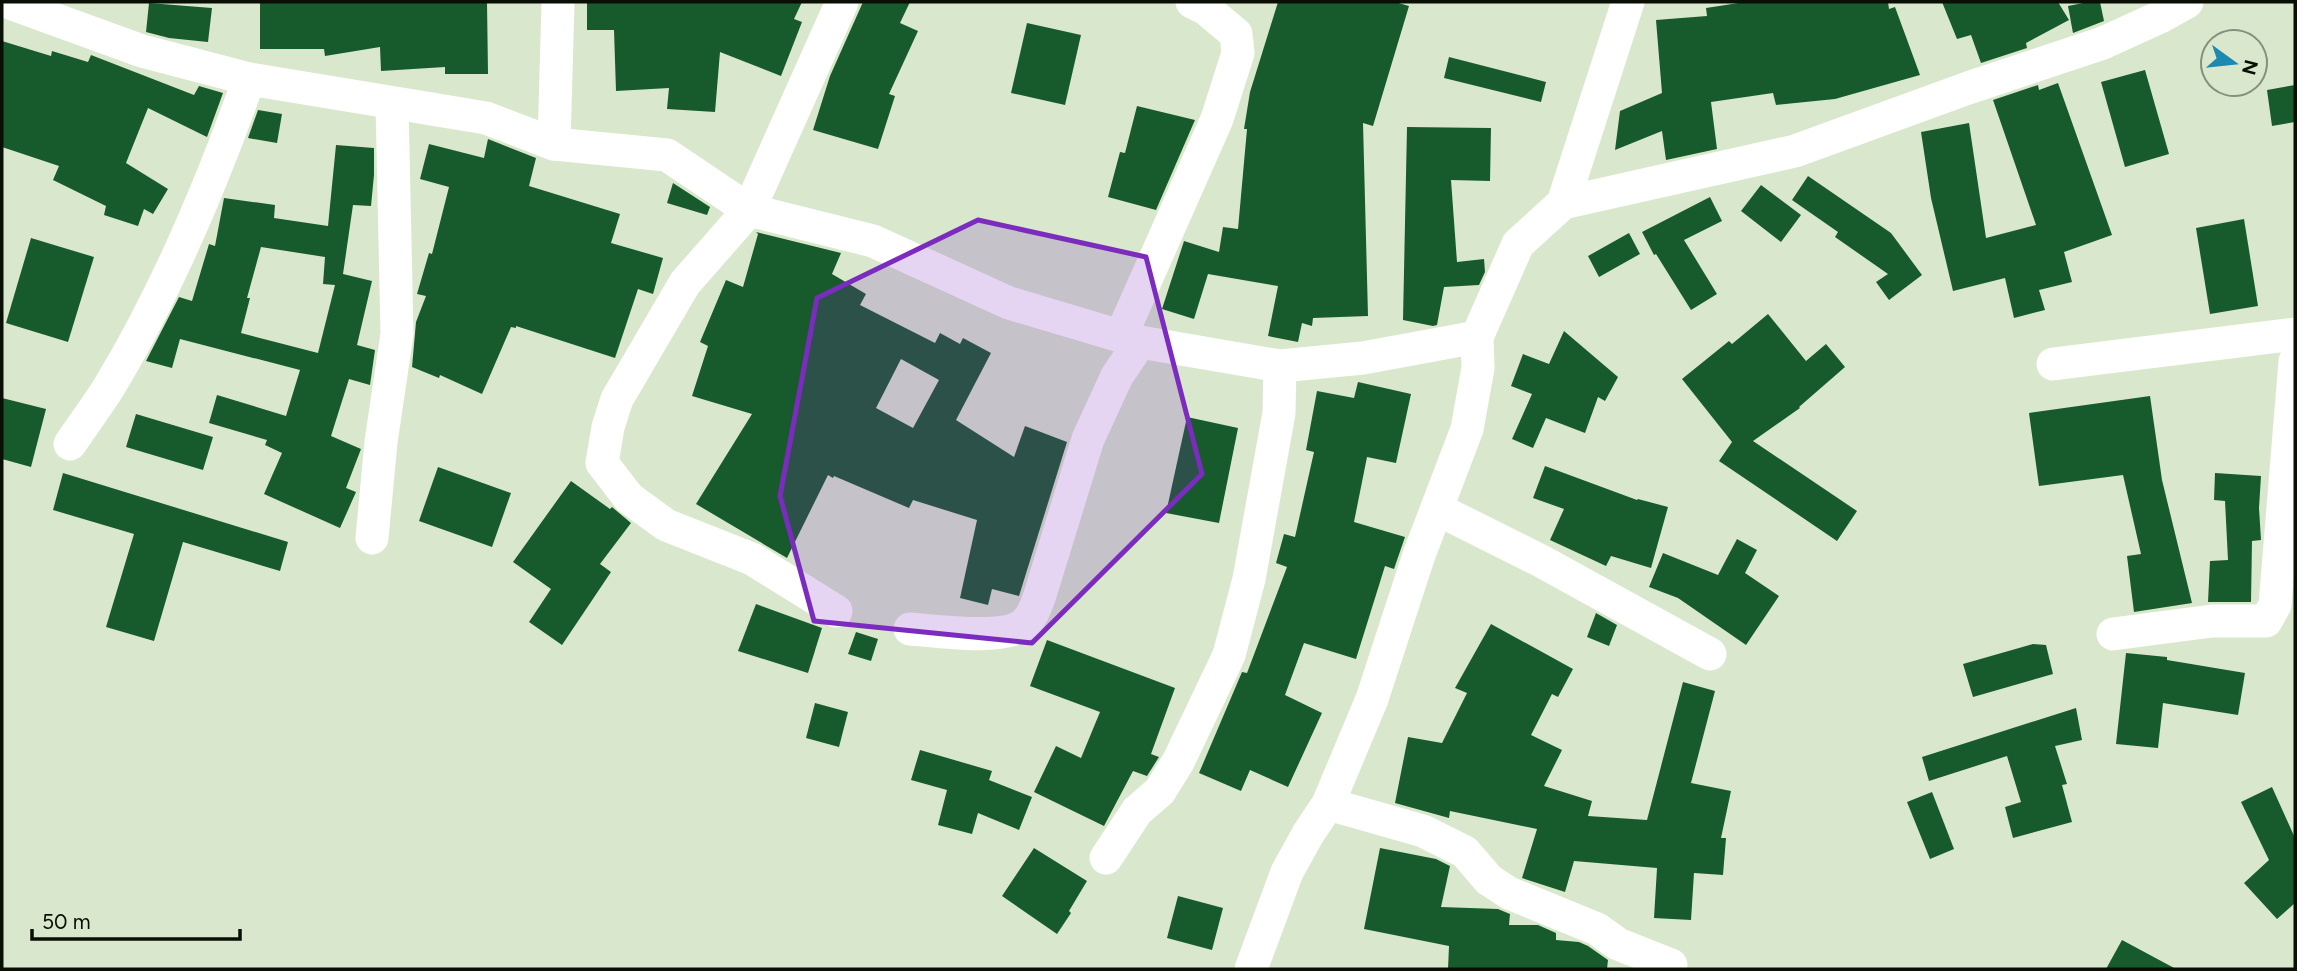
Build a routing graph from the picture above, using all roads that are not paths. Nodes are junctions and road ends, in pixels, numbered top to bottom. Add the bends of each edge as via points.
1 (7, 2) edge
2 (558, 2) edge
3 (842, 2) edge
4 (1192, 2) edge
5 (1628, 2) edge
6 (2168, 7) edge
7 (249, 79) junction
8 (392, 104) junction
9 (554, 144) junction
10 (1563, 203) junction
11 (749, 210) junction
12 (2295, 334) edge
13 (1477, 337) junction
14 (1130, 339) junction
15 (2295, 361) edge
16 (2053, 364) dead end
17 (1280, 366) junction
18 (70, 444) dead end
19 (1437, 509) junction
20 (372, 538) dead end
21 (836, 611) dead end
22 (910, 629) dead end
23 (2113, 634) dead end
24 (1710, 654) dead end
25 (1328, 804) junction
26 (1106, 858) dead end
27 (1671, 965) dead end
28 (1251, 969) edge

1 - 7 street via 142,51
2 - 9 street
3 - 11 street
4 - 14 street via 1236,34 1238,53
5 - 10 street
6 - 10 street via 2103,43 1795,151
7 - 8 street
7 - 18 street via 218,167 154,302 109,387
8 - 9 street via 486,118
8 - 20 street via 397,334
9 - 11 street via 667,155
10 - 13 street via 1518,244
11 - 14 street via 873,241 1009,303
11 - 21 street via 685,283 617,399 602,463 629,498 666,524 752,559
12 - 16 street
13 - 17 street via 1363,358
13 - 19 street via 1478,368 1467,429
14 - 17 street
14 - 22 street via 1087,439 1034,611 1024,624 990,634
15 - 23 street via 2275,605 2266,621 2212,621
17 - 26 street via 1279,413 1249,579 1229,655 1160,792 1137,811
19 - 24 street
19 - 25 street via 1372,699
25 - 27 street via 1423,831 1465,852 1489,880 1509,893
25 - 28 street via 1287,872

